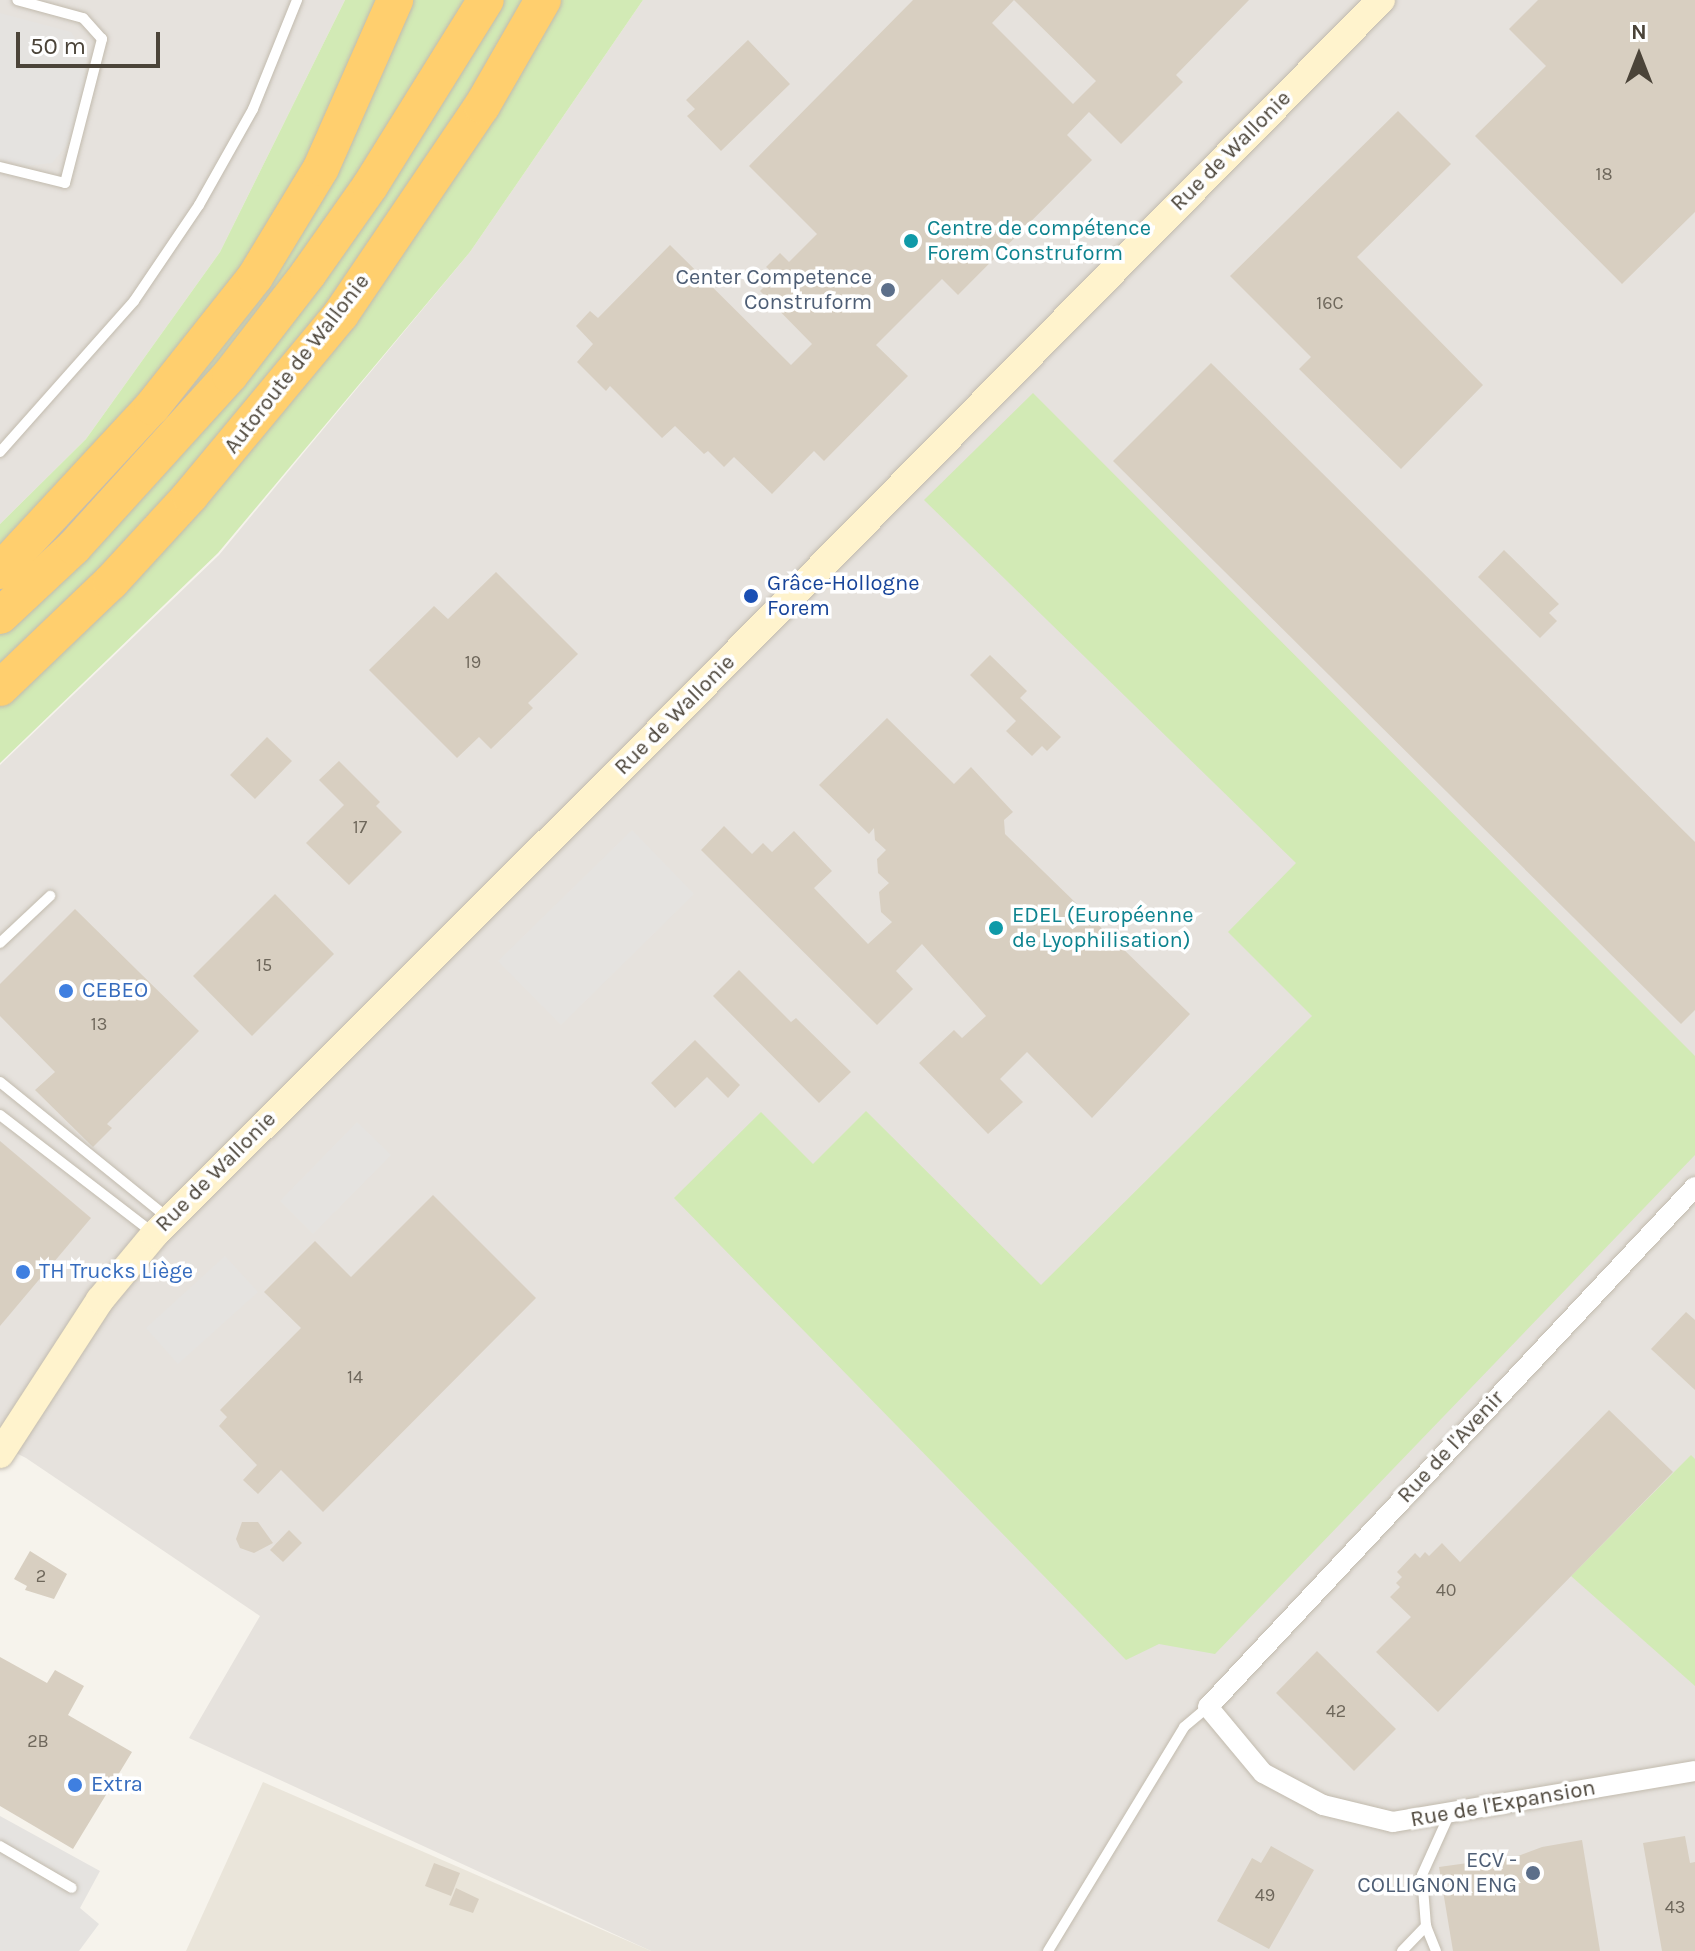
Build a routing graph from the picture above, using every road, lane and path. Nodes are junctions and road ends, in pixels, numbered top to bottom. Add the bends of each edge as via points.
1 (17, 0) edge
2 (297, 0) edge
3 (395, 0) edge
4 (486, 0) edge
5 (543, 0) edge
6 (1381, 0) edge
7 (0, 167) edge
8 (0, 452) edge
9 (0, 571) edge
10 (0, 616) edge
11 (0, 688) edge
12 (50, 896) dead end
13 (0, 943) edge
14 (0, 1082) edge
15 (0, 1115) edge
16 (1695, 1187) edge
17 (162, 1227) junction
18 (0, 1454) edge
19 (1208, 1707) junction
20 (1695, 1771) edge
21 (1450, 1813) junction
22 (0, 1846) edge
23 (72, 1888) dead end
24 (1426, 1926) junction
25 (1048, 1951) edge
26 (1402, 1951) edge
27 (1436, 1951) edge

1 - 7 lane via 83,18 102,39 65,183
2 - 8 lane via 253,109 199,205 134,301
3 - 9 highway via 321,168 255,277 152,407
4 - 10 highway, Autoroute de Wallonie via 370,186 230,375 74,547
5 - 11 highway, Autoroute de Wallonie via 412,213 314,348 121,571
6 - 17 street, Rue de Wallonie
12 - 13 lane
14 - 17 lane
15 - 17 lane
16 - 19 street, Rue de l'Avenir
17 - 18 street, Rue de Wallonie via 100,1300
19 - 21 street, Rue de l'Expansion via 1263,1773 1323,1805 1393,1822
19 - 25 lane via 1184,1727
20 - 21 street, Rue de l'Expansion
21 - 24 lane via 1422,1875
22 - 23 lane
24 - 26 lane
24 - 27 lane

